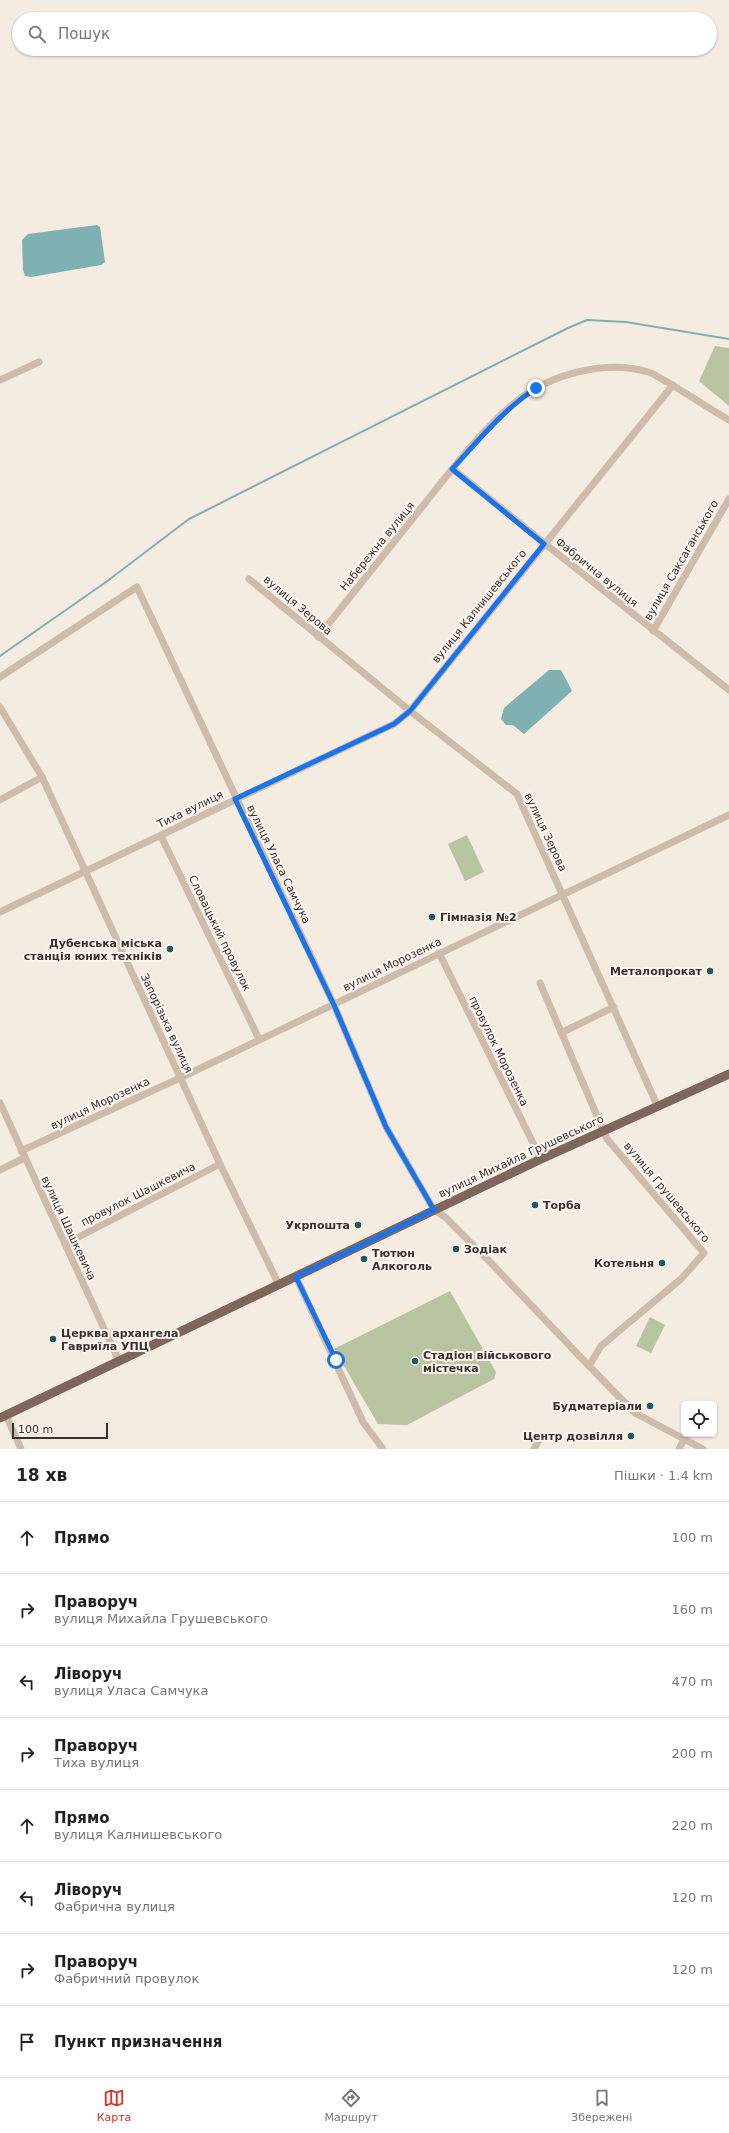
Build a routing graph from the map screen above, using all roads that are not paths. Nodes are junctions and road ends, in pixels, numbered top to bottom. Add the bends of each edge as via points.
1 (39, 362) dead end
2 (0, 380) edge
3 (673, 385) junction
4 (729, 420) edge
5 (452, 469) junction
6 (729, 499) edge
7 (544, 544) junction
8 (249, 579) dead end
9 (653, 631) junction
10 (318, 637) junction
11 (0, 677) edge
12 (729, 690) edge
13 (0, 707) edge
14 (410, 711) junction
15 (42, 777) junction
16 (235, 799) junction
17 (0, 800) edge
18 (729, 815) edge
19 (161, 836) junction
20 (84, 871) junction
21 (562, 893) junction
22 (0, 912) edge
23 (439, 953) junction
24 (540, 983) dead end
25 (334, 1005) junction
26 (614, 1006) junction
27 (561, 1033) junction
28 (259, 1039) junction
29 (729, 1074) edge
30 (180, 1078) junction
31 (0, 1103) edge
32 (657, 1105) junction
33 (603, 1131) junction
34 (21, 1151) junction
35 (24, 1158) junction
36 (541, 1159) junction
37 (220, 1164) junction
38 (0, 1170) edge
39 (434, 1210) junction
40 (65, 1244) junction
41 (296, 1277) junction
42 (279, 1285) junction
43 (120, 1361) junction
44 (589, 1366) junction
45 (3, 1416) edge
46 (541, 1436) dead end
47 (684, 1439) junction
48 (21, 1449) edge
49 (383, 1449) edge
50 (534, 1449) edge
51 (679, 1449) edge
52 (704, 1449) edge

1 - 2 street
3 - 4 street, Набережна вулиця
3 - 5 street, Набережна вулиця via 649,372 626,368 602,368 557,378 517,401
3 - 7 street, вулиця Калнишевського
5 - 7 street, Фабрична вулиця
5 - 10 street, Набережна вулиця
6 - 9 street, вулиця Саксаганського
7 - 9 street, Фабрична вулиця
7 - 14 street, вулиця Калнишевського
8 - 10 street, вулиця Зерова
9 - 12 street, Фабрична вулиця
10 - 14 street, вулиця Зерова
11 - 16 street, вулиця Уласа Самчука via 137,587
13 - 15 street, Запорізька вулиця
14 - 16 street, Тиха вулиця via 394,724
14 - 21 street, вулиця Зерова via 517,794
15 - 17 street
15 - 20 street, Запорізька вулиця
16 - 19 street, Тиха вулиця
16 - 25 street, вулиця Уласа Самчука
18 - 21 street, вулиця Морозенка
19 - 20 street, Тиха вулиця
19 - 28 street, Словацький провулок
20 - 22 street, Тиха вулиця
20 - 30 street, Запорізька вулиця
21 - 23 street, вулиця Морозенка
21 - 26 street, вулиця Зерова
23 - 25 street, вулиця Морозенка
23 - 36 street, провулок Морозенка
24 - 27 street
25 - 28 street, вулиця Морозенка
25 - 39 street, вулиця Уласа Самчука via 386,1127
26 - 27 street
26 - 32 street, вулиця Зерова
27 - 33 street
28 - 30 street, вулиця Морозенка
29 - 32 main road, вулиця Михайла Грушевського
30 - 34 street, вулиця Морозенка
30 - 37 street, Запорізька вулиця
31 - 34 street, вулиця Шашкевича
32 - 33 main road, вулиця Михайла Грушевського
33 - 36 main road, вулиця Михайла Грушевського
33 - 44 street, вулиця Грушевського via 607,1139 704,1253 681,1280 601,1346
34 - 35 street, вулиця Шашкевича
35 - 38 street
35 - 40 street, вулиця Шашкевича
36 - 39 main road, вулиця Михайла Грушевського
37 - 40 street, провулок Шашкевича
37 - 42 street, Запорізька вулиця
39 - 41 main road, вулиця Михайла Грушевського
39 - 44 street via 445,1217
40 - 43 street, вулиця Шашкевича
41 - 42 main road, вулиця Михайла Грушевського
41 - 49 street via 363,1422
42 - 43 main road, вулиця Михайла Грушевського
43 - 45 main road, вулиця Михайла Грушевського
44 - 47 street via 635,1414
45 - 48 street
46 - 50 street
47 - 51 street
47 - 52 street

